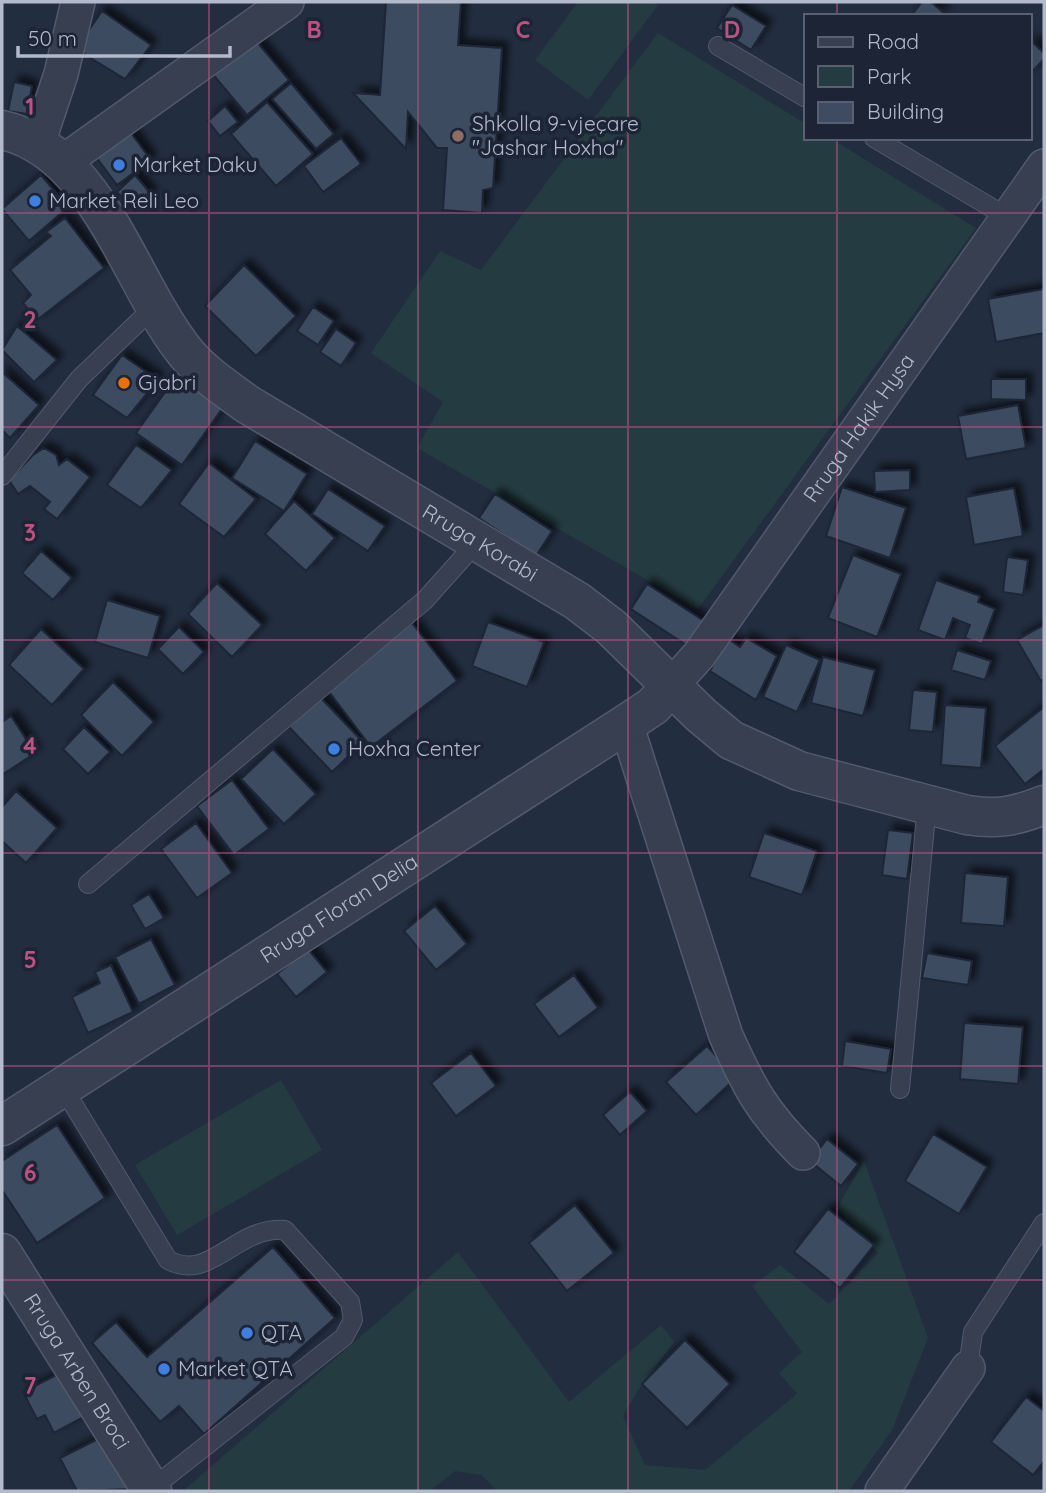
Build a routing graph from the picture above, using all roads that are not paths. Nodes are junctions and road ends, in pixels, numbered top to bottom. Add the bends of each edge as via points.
1 (78, 2) edge
2 (287, 2) edge
3 (718, 46) dead end
4 (804, 97) edge
5 (2, 130) edge
6 (877, 140) edge
7 (50, 153) junction
8 (1044, 166) edge
9 (1009, 218) junction
10 (155, 306) junction
11 (2, 476) edge
12 (476, 543) junction
13 (672, 685) junction
14 (626, 724) junction
15 (927, 805) junction
16 (1044, 805) edge
17 (89, 884) dead end
18 (62, 1086) junction
19 (900, 1089) dead end
20 (2, 1126) edge
21 (803, 1153) dead end
22 (1044, 1223) edge
23 (2, 1253) edge
24 (968, 1368) joint
25 (151, 1490) edge
26 (882, 1491) edge

1 - 7 street via 61,74
2 - 7 street
3 - 4 lane
5 - 7 street
6 - 9 lane
7 - 10 street, Rruga Korabi via 105,219
8 - 9 street, Rruga Hakik Hysa
9 - 13 street, Rruga Hakik Hysa via 699,655
10 - 11 lane via 79,379
10 - 12 street, Rruga Korabi via 182,348 247,404
12 - 13 street, Rruga Korabi via 577,601
12 - 17 lane via 425,600
13 - 14 street, Rruga Floran Delia via 653,706
13 - 15 street, Rruga Korabi via 731,740 755,752 799,771
14 - 18 street, Rruga Floran Delia
14 - 21 street via 726,1036 768,1118
15 - 16 street, Rruga Korabi via 990,819 1014,817
15 - 19 lane
18 - 20 street, Rruga Floran Delia
18 - 25 lane via 167,1260 181,1267 201,1265 256,1231 285,1230 350,1302 353,1320 344,1337
22 - 24 lane via 973,1332
23 - 25 street, Rruga Arben Broci
24 - 26 street

